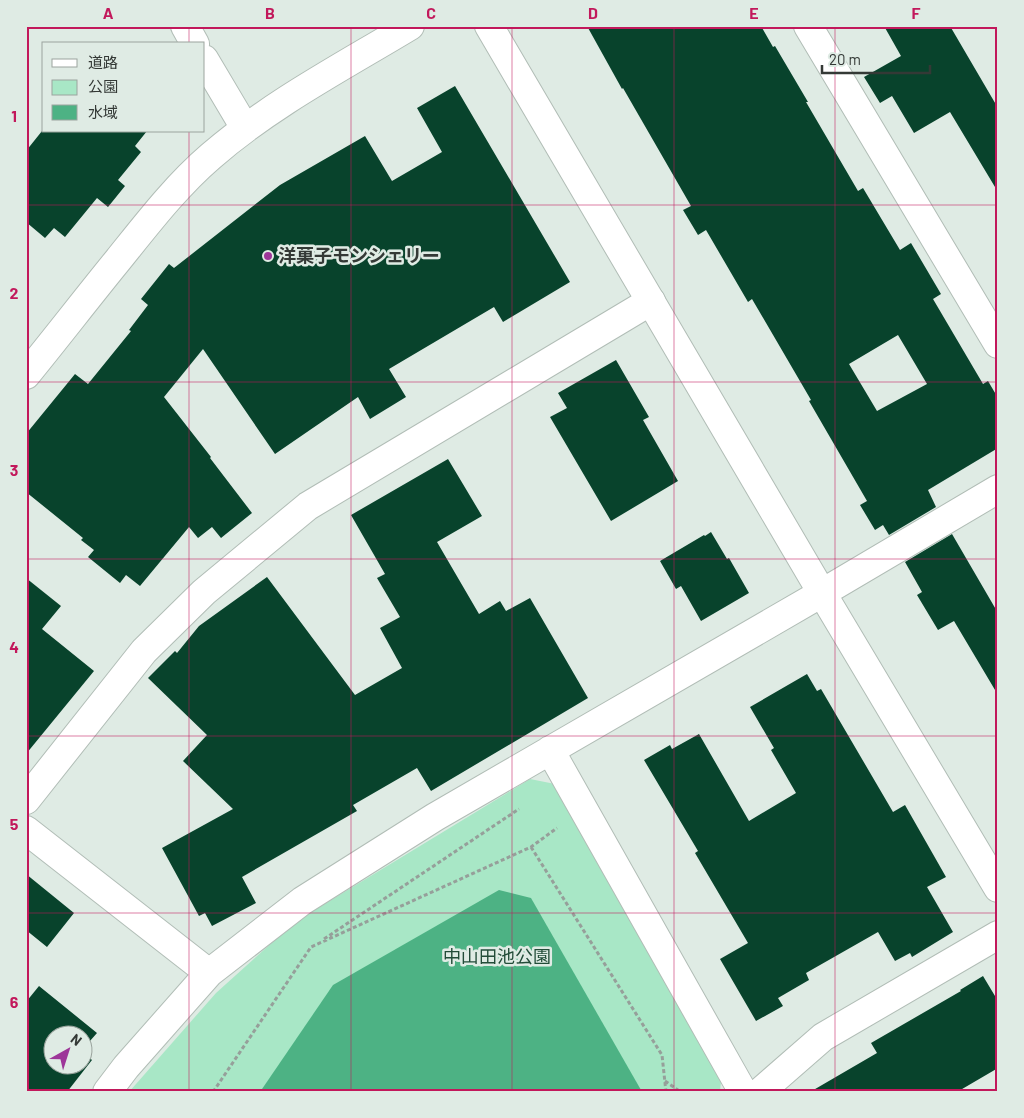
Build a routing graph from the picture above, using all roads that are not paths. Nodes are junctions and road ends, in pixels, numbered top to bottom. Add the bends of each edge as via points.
1 (184, 26) edge
2 (410, 26) edge
3 (489, 26) edge
4 (808, 26) edge
5 (194, 42) edge
6 (205, 60) edge
7 (245, 128) junction
8 (651, 301) junction
9 (998, 344) edge
10 (26, 375) edge
11 (998, 489) edge
12 (822, 593) junction
13 (550, 750) junction
14 (26, 800) edge
15 (26, 830) edge
16 (998, 888) edge
17 (998, 935) edge
18 (209, 973) junction
19 (107, 1092) edge
20 (743, 1092) edge
21 (760, 1092) edge

1 - 5 street
2 - 7 street
3 - 8 street
4 - 9 street
6 - 7 street
7 - 10 street via 176,190
8 - 12 street
8 - 14 street via 308,506 204,592 144,651
11 - 12 street
12 - 13 street
12 - 16 street
13 - 18 street via 435,817 302,901
13 - 20 street
15 - 18 street
17 - 21 street via 823,1037
18 - 19 street

